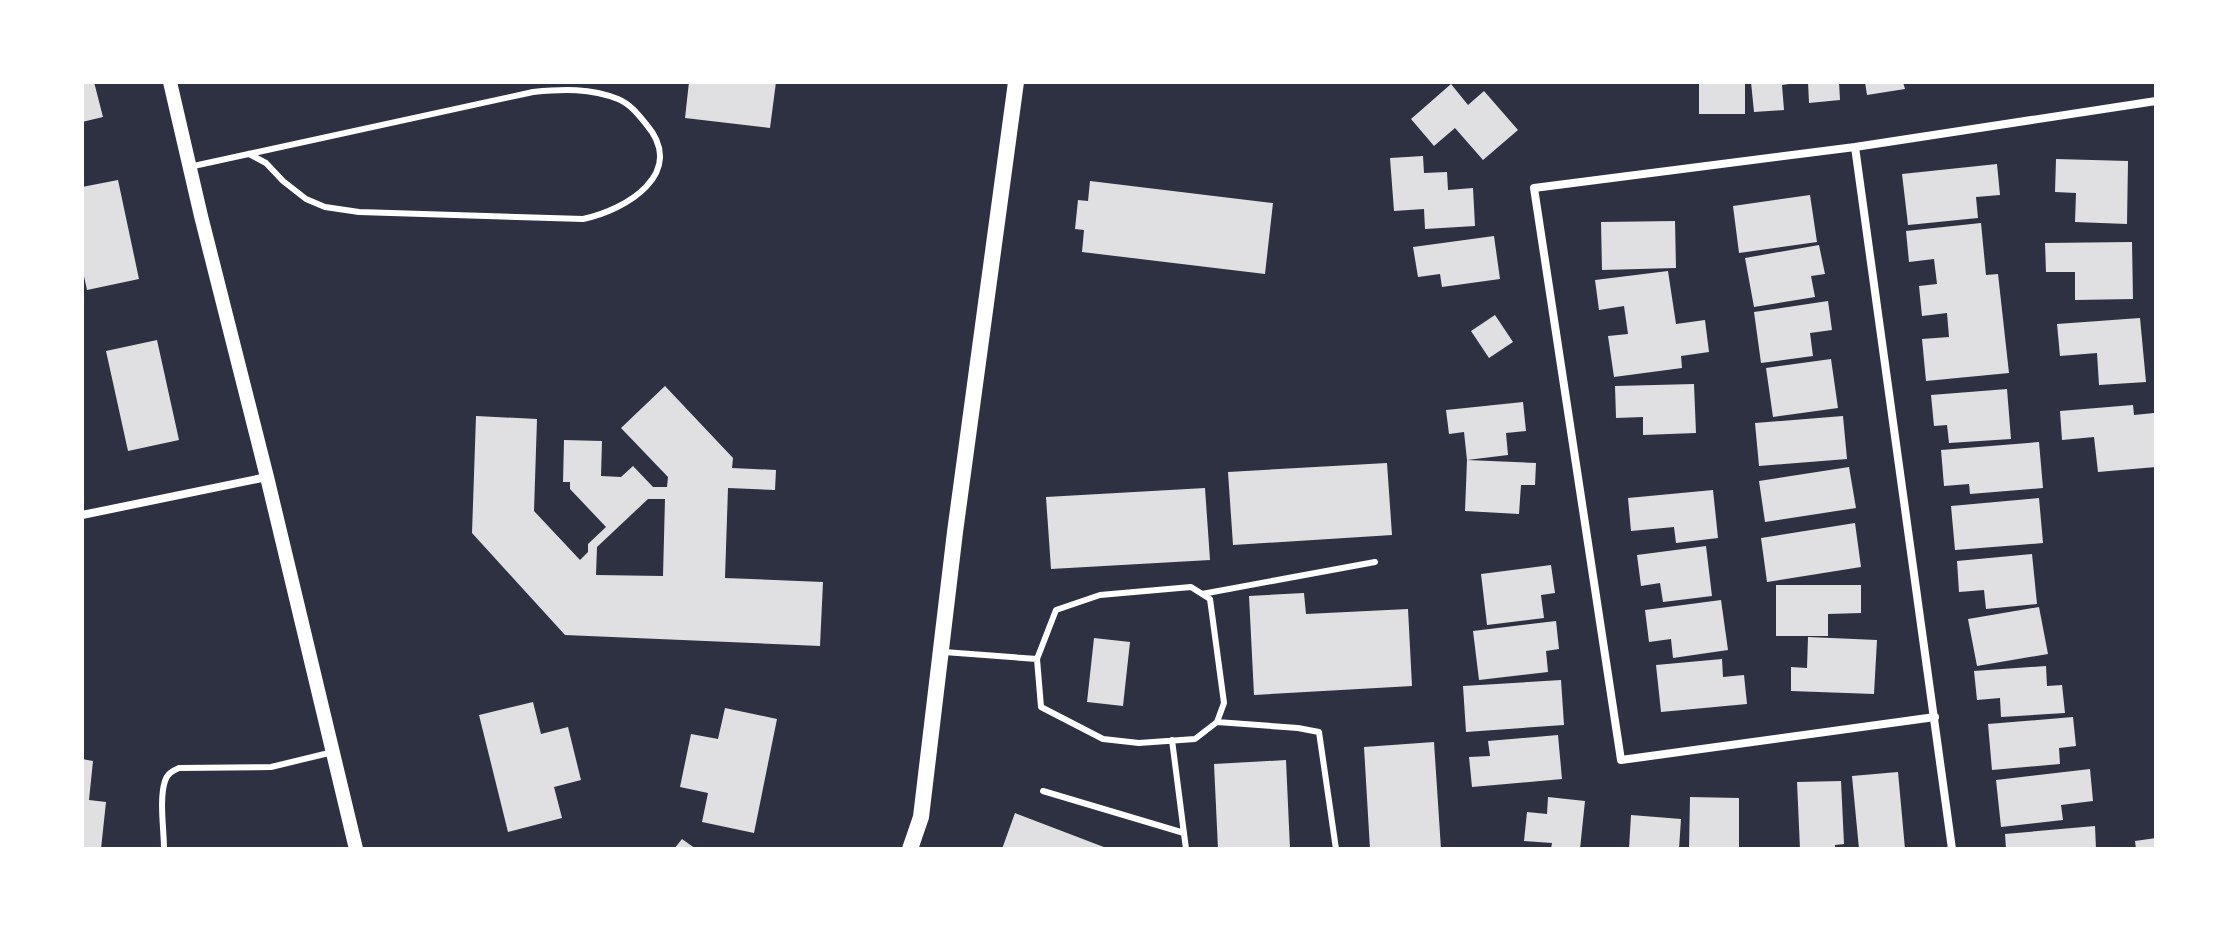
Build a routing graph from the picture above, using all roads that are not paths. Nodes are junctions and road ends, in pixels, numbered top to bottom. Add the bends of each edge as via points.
1 (170, 82) edge
2 (1016, 82) edge
3 (2156, 101) edge
4 (1855, 147) junction
5 (249, 154) junction
6 (189, 167) junction
7 (267, 477) junction
8 (82, 515) edge
9 (1375, 562) dead end
10 (1202, 594) junction
11 (941, 651) junction
12 (1037, 659) junction
13 (1935, 717) junction
14 (1217, 722) junction
15 (1172, 740) junction
16 (333, 752) junction
17 (1043, 791) dead end
18 (1184, 833) junction
19 (164, 849) edge
20 (356, 849) edge
21 (910, 849) edge
22 (1186, 849) edge
23 (1336, 849) edge
24 (1952, 849) edge

1 - 6 street
2 - 11 main road
3 - 4 street
4 - 13 street
4 - 13 street via 1534,188 1621,760
5 - 5 lane via 570,88 620,100 633,109 650,129 659,164 651,182 623,206 583,219 325,207 306,199
5 - 6 lane
6 - 7 street
7 - 8 street
7 - 16 street
9 - 10 lane
10 - 12 lane via 1191,587 1100,595 1056,610
10 - 14 lane via 1210,599 1224,703
11 - 12 lane
11 - 21 main road via 921,817
12 - 15 lane via 1041,707 1103,739
13 - 24 street
14 - 15 lane via 1195,739
14 - 23 lane via 1319,732
15 - 18 lane
16 - 19 lane via 271,767 170,772 163,796
16 - 20 street
17 - 18 lane
18 - 22 lane

